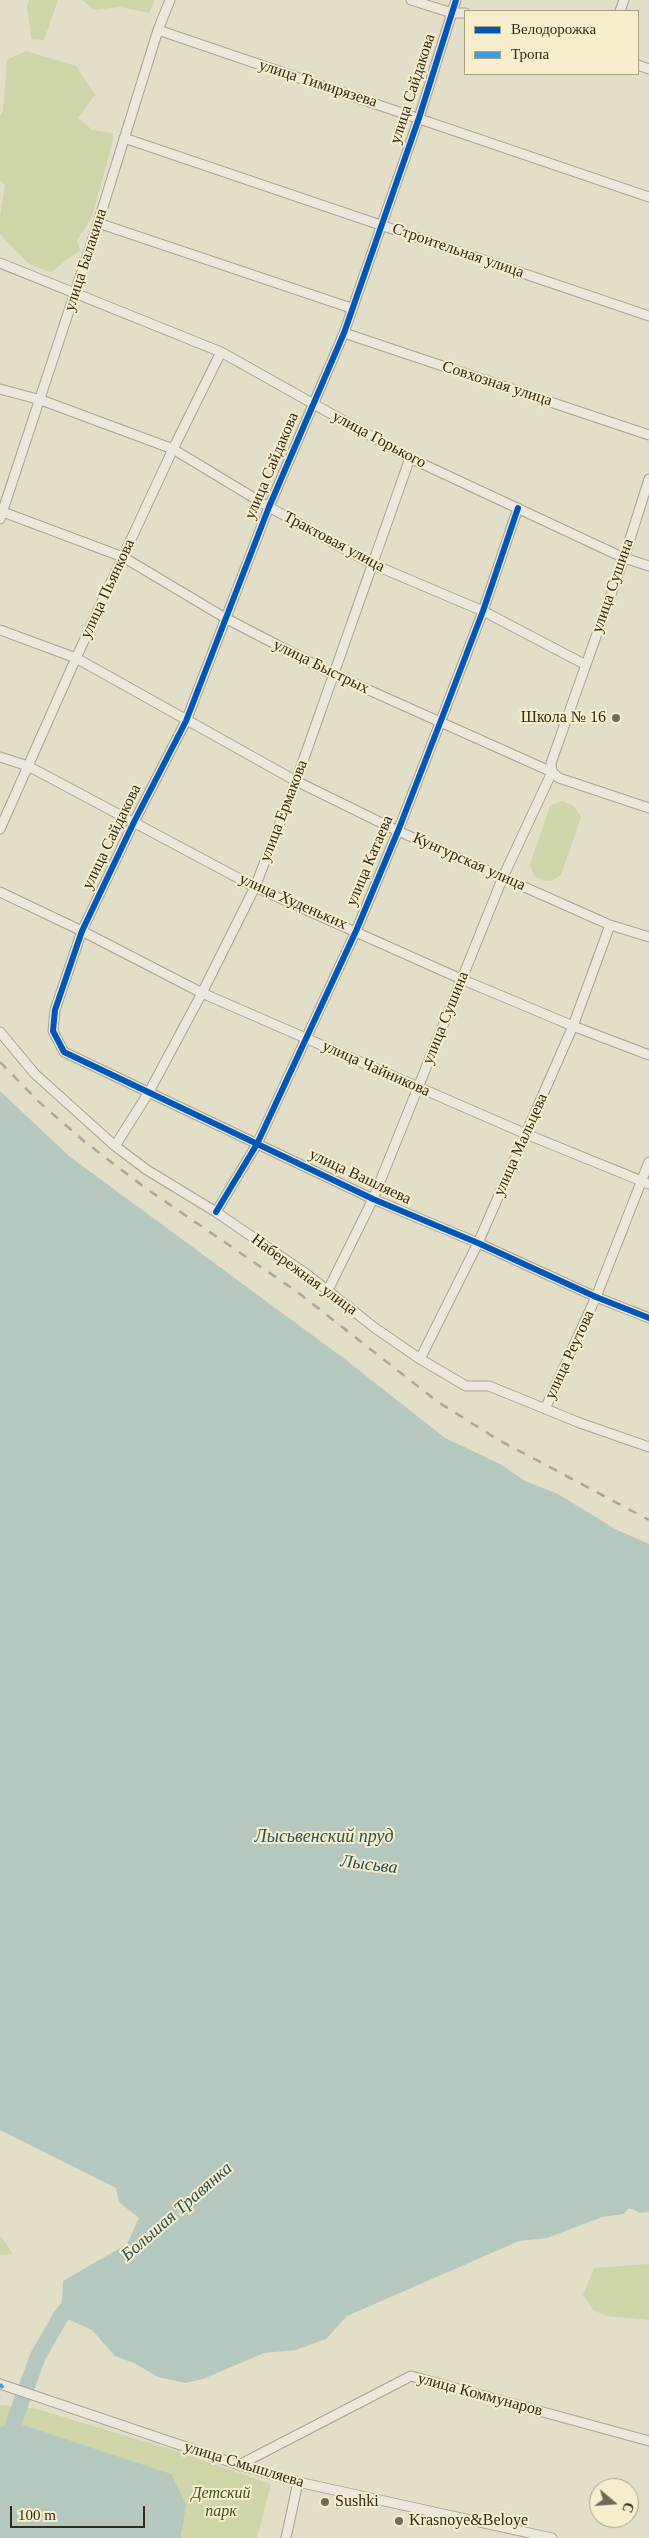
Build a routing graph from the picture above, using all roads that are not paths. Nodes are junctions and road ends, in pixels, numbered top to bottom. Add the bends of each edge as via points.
1 (170, 0) edge
2 (411, 0) edge
3 (456, 0) edge
4 (452, 13) junction
5 (464, 13) edge
6 (158, 30) junction
7 (419, 118) junction
8 (124, 138) junction
9 (649, 197) edge
10 (98, 223) junction
11 (382, 226) junction
12 (0, 264) edge
13 (74, 295) junction
14 (351, 308) junction
15 (649, 316) edge
16 (344, 333) junction
17 (221, 352) junction
18 (0, 389) edge
19 (41, 400) junction
20 (313, 404) junction
21 (649, 435) edge
22 (173, 449) junction
23 (410, 458) junction
24 (649, 479) edge
25 (269, 507) junction
26 (518, 508) junction
27 (1, 514) edge
28 (123, 557) junction
29 (624, 558) junction
30 (372, 564) junction
31 (649, 566) edge
32 (483, 612) junction
33 (227, 619) junction
34 (0, 630) edge
35 (76, 658) junction
36 (586, 665) junction
37 (333, 674) junction
38 (186, 722) junction
39 (440, 723) junction
40 (0, 757) edge
41 (28, 766) junction
42 (552, 772) junction
43 (296, 781) junction
44 (649, 808) edge
45 (134, 822) junction
46 (0, 829) edge
47 (398, 831) junction
48 (503, 877) junction
49 (255, 887) junction
50 (0, 892) edge
51 (610, 925) junction
52 (82, 931) junction
53 (356, 931) junction
54 (649, 937) edge
55 (461, 979) junction
56 (202, 994) junction
57 (573, 1026) junction
58 (0, 1032) edge
59 (308, 1038) junction
60 (64, 1052) joint
61 (649, 1055) edge
62 (418, 1087) junction
63 (149, 1092) junction
64 (526, 1134) junction
65 (257, 1144) junction
66 (115, 1146) junction
67 (649, 1162) edge
68 (645, 1182) edge
69 (373, 1199) junction
70 (216, 1212) junction
71 (478, 1243) junction
72 (327, 1292) junction
73 (596, 1297) junction
74 (649, 1318) edge
75 (420, 1359) junction
76 (545, 1409) junction
77 (649, 1447) edge
78 (2, 2386) edge
79 (649, 2441) edge
80 (239, 2465) junction
81 (298, 2482) junction
82 (286, 2538) edge
83 (552, 2538) edge

1 - 6 street, улица Балакина
2 - 4 street
3 - 4 street, улица Сайдакова
4 - 5 street
4 - 7 street, улица Сайдакова
6 - 7 street, улица Тимирязева
6 - 8 street, улица Балакина
7 - 9 street, улица Тимирязева
7 - 11 street, улица Сайдакова
8 - 10 street, улица Балакина
8 - 11 street, Строительная улица
10 - 13 street, улица Балакина
10 - 14 street
11 - 14 street, улица Сайдакова
11 - 15 street, Строительная улица
12 - 13 street, улица Горького
13 - 17 street, улица Горького
13 - 19 street, улица Балакина
14 - 16 street, улица Сайдакова
16 - 20 street, улица Сайдакова
16 - 21 street, Совхозная улица
17 - 20 street, улица Горького
17 - 22 street, улица Пьянкова
18 - 19 street, Трактовая улица
19 - 22 street, Трактовая улица
19 - 27 street, улица Балакина
20 - 23 street, улица Горького
20 - 25 street, улица Сайдакова
22 - 25 street, Трактовая улица
22 - 28 street, улица Пьянкова
23 - 26 street, улица Горького
23 - 30 street, улица Ермакова
24 - 29 street, улица Сушина
25 - 30 street, Трактовая улица
25 - 33 street, улица Сайдакова
26 - 29 street, улица Горького
26 - 32 street, улица Катаева
27 - 28 street, улица Быстрых
28 - 33 street, улица Быстрых
28 - 35 street, улица Пьянкова
29 - 31 street, улица Горького
29 - 36 street, улица Сушина
30 - 32 street, Трактовая улица
30 - 37 street, улица Ермакова
32 - 36 street, Трактовая улица
32 - 39 street, улица Катаева
33 - 37 street, улица Быстрых
33 - 38 street, улица Сайдакова
34 - 35 street, Кунгурская улица
35 - 38 street, Кунгурская улица
35 - 41 street, улица Пьянкова
36 - 42 street, улица Сушина via 551,763
37 - 39 street, улица Быстрых
37 - 43 street, улица Ермакова
38 - 43 street, Кунгурская улица
38 - 45 street, улица Сайдакова
39 - 42 street, улица Быстрых
39 - 47 street, улица Катаева
40 - 41 street, улица Худеньких
41 - 45 street, улица Худеньких
41 - 46 street, улица Пьянкова
42 - 44 street, улица Быстрых via 559,778
42 - 48 street, улица Сушина
43 - 47 street, Кунгурская улица
43 - 49 street, улица Ермакова
45 - 49 street, улица Худеньких
45 - 52 street, улица Сайдакова
47 - 48 street, Кунгурская улица
47 - 53 street, улица Катаева
48 - 51 street, Кунгурская улица
48 - 55 street, улица Сушина
49 - 53 street, улица Худеньких
49 - 56 street, улица Ермакова
50 - 52 street, улица Чайникова
51 - 54 street, Кунгурская улица
51 - 57 street, улица Мальцева
52 - 56 street, улица Чайникова
52 - 60 street, улица Сайдакова via 55,1010 53,1031
53 - 55 street, улица Худеньких
53 - 59 street, улица Катаева
55 - 57 street, улица Худеньких
55 - 62 street, улица Сушина
56 - 59 street, улица Чайникова
56 - 63 street, улица Ермакова
57 - 61 street, улица Худеньких
57 - 64 street, улица Мальцева
58 - 66 street, Набережная улица via 35,1074
59 - 62 street, улица Чайникова
59 - 65 street, улица Катаева
60 - 63 street, улица Вашляева
62 - 64 street, улица Чайникова
62 - 69 street, улица Сушина
63 - 65 street, улица Вашляева
63 - 66 street, улица Ермакова
64 - 68 street, улица Чайникова
64 - 71 street, улица Мальцева
65 - 69 street, улица Вашляева
65 - 70 street, улица Катаева
66 - 70 street, Набережная улица via 147,1170
67 - 68 street, улица Реутова
68 - 73 street, улица Реутова
69 - 71 street, улица Вашляева
69 - 72 street, улица Сушина
70 - 72 street, Набережная улица via 308,1275
71 - 73 street, улица Вашляева
71 - 75 street, улица Мальцева
72 - 75 street, Набережная улица
73 - 74 street, улица Вашляева
73 - 76 street, улица Реутова
75 - 76 street, Набережная улица via 466,1386 489,1386
76 - 77 street, Набережная улица
78 - 80 street, улица Смышляева
79 - 80 street, улица Коммунаров via 411,2376
80 - 81 street, улица Смышляева
81 - 82 street
81 - 83 street, улица Смышляева

